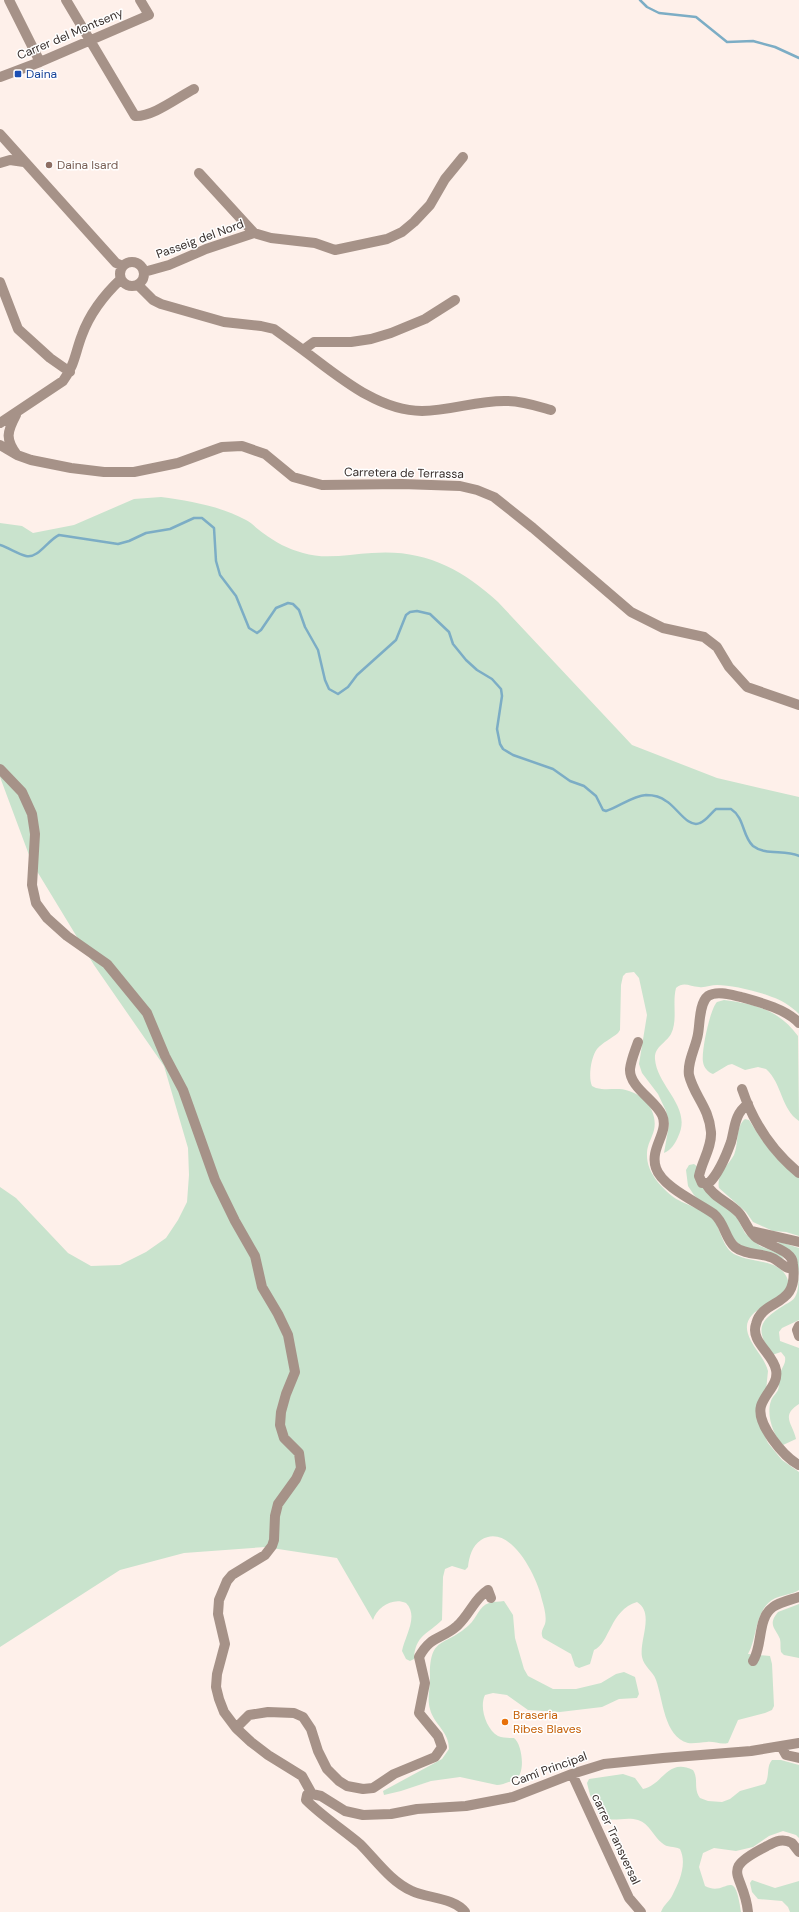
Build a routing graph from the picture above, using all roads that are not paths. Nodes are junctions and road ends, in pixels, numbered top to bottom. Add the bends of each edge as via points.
1 (9, 0) edge
2 (66, 0) edge
3 (140, 0) edge
4 (90, 40) junction
5 (40, 62) junction
6 (0, 77) edge
7 (194, 90) dead end
8 (3, 138) edge
9 (463, 157) dead end
10 (0, 161) edge
11 (24, 162) junction
12 (199, 173) dead end
13 (254, 233) junction
14 (123, 266) junction
15 (144, 272) junction
16 (121, 279) junction
17 (0, 282) edge
18 (138, 285) junction
19 (455, 300) dead end
20 (303, 350) junction
21 (70, 372) junction
22 (551, 410) dead end
23 (17, 413) junction
24 (0, 423) edge
25 (0, 445) edge
26 (17, 455) junction
27 (799, 704) edge
28 (0, 769) edge
29 (799, 1023) edge
30 (638, 1042) dead end
31 (742, 1089) dead end
32 (748, 1104) junction
33 (799, 1173) edge
34 (706, 1184) junction
35 (748, 1229) junction
36 (799, 1242) edge
37 (793, 1265) junction
38 (799, 1326) edge
39 (799, 1336) edge
40 (799, 1465) edge
41 (799, 1597) edge
42 (491, 1598) dead end
43 (753, 1661) dead end
44 (236, 1728) junction
45 (799, 1743) edge
46 (781, 1746) junction
47 (799, 1758) edge
48 (572, 1774) junction
49 (312, 1794) junction
50 (799, 1852) edge
51 (465, 1912) edge
52 (641, 1912) edge
53 (748, 1912) edge

1 - 5 street
2 - 4 street
3 - 4 street, Carrer del Montseny via 149,15
4 - 5 street, Carrer del Montseny
4 - 7 street via 135,116 162,107
5 - 6 street, Carrer del Montseny
8 - 10 street via 4,152
8 - 11 street
9 - 13 street, Passeig del Nord via 414,222 402,232 387,239 335,250 315,243 271,238
10 - 11 street
11 - 14 street via 116,263
12 - 13 street
13 - 15 street, Passeig del Nord via 206,249 170,265
14 - 15 street via 130,262 137,263
14 - 16 street via 120,272
15 - 18 street via 144,279
16 - 18 street via 126,285
16 - 21 street via 106,292 86,324
17 - 21 street via 18,329
18 - 20 street via 153,300 161,304 224,322 274,330
19 - 20 street via 425,318 391,333 350,342 314,342
20 - 22 street via 361,391 397,407 422,411 506,401
21 - 23 street via 56,387
23 - 24 street
23 - 26 street via 9,426 8,436 10,446
25 - 26 street, Carretera de Terrassa
26 - 27 street, Carretera de Terrassa via 71,468 134,472 178,464 222,448 242,446 265,454 293,477 322,484 460,486 477,490 494,497 631,612 663,628 704,637 717,647 729,667 747,687
28 - 44 street via 22,792 32,814 35,834 32,884 36,903 47,918 67,936 107,964 150,1017 164,1056 183,1090 215,1180 255,1256 262,1287 288,1335 295,1372 286,1394 280,1425 284,1438 298,1453 301,1468 278,1504 272,1546 264,1555 232,1575 219,1600 218,1614 225,1644 216,1687 224,1712
29 - 34 street via 786,1014 742,998 718,994 710,995 705,1000 689,1073 691,1083 705,1107 710,1126 710,1143 699,1176 701,1182
30 - 37 street via 631,1065 631,1076 657,1107 663,1119 663,1130 655,1153 655,1166 659,1174 696,1204 717,1217 734,1247 745,1252 769,1256 788,1268
31 - 32 street
32 - 33 street via 760,1130
32 - 34 street via 737,1116 727,1154 713,1179
34 - 35 street via 714,1194 738,1213
35 - 36 street
35 - 37 street via 756,1238 790,1255
37 - 40 street via 793,1291 760,1316 756,1321 755,1330 776,1371 775,1382 761,1406 761,1417 781,1450
38 - 39 street
41 - 43 street via 777,1604 768,1611
42 - 44 street via 488,1590 479,1596 457,1626 432,1640 419,1657 425,1683 419,1713 438,1736 442,1747 435,1757 394,1774 373,1788 363,1789 347,1786 327,1769 311,1729 303,1717 294,1713 268,1712 249,1715
44 - 49 street via 268,1755 302,1776
45 - 46 street, Camí Principal
46 - 47 street via 786,1755
46 - 48 street, Camí Principal via 604,1764
48 - 49 street, Camí Principal via 513,1797 481,1804 417,1809 378,1816 345,1811 321,1796
48 - 52 street, carrer Transversal via 629,1898
49 - 51 street via 307,1795 306,1800 360,1845 394,1879 411,1891 448,1902
50 - 53 street via 792,1843 780,1840 740,1862 737,1876 746,1898

